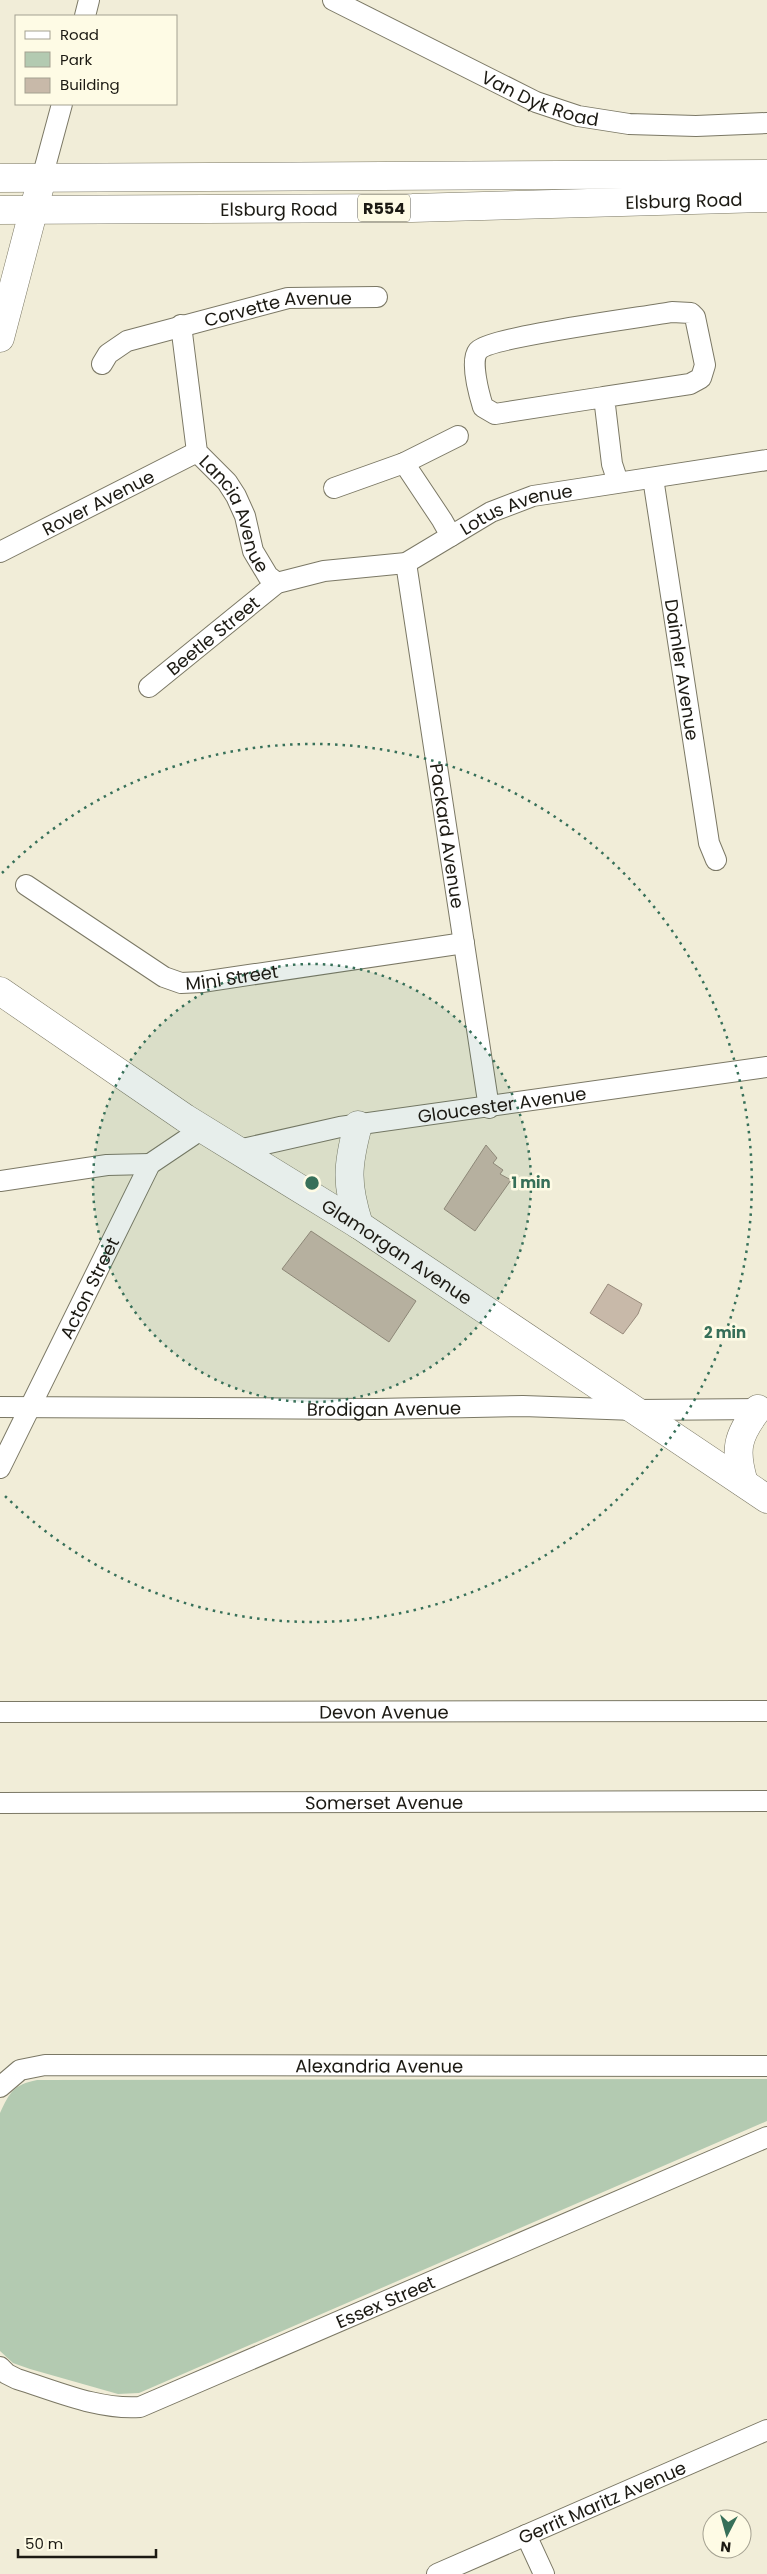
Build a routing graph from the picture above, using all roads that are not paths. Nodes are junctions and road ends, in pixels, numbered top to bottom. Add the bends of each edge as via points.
1 (89, 0) edge
2 (332, 0) edge
3 (85, 15) edge
4 (62, 105) edge
5 (767, 123) edge
6 (767, 174) edge
7 (0, 178) edge
8 (42, 178) junction
9 (767, 198) edge
10 (0, 210) edge
11 (33, 210) junction
12 (377, 297) dead end
13 (181, 325) junction
14 (0, 338) edge
15 (102, 364) dead end
16 (604, 397) junction
17 (458, 436) dead end
18 (197, 452) junction
19 (767, 460) edge
20 (404, 463) junction
21 (653, 478) junction
22 (618, 482) junction
23 (334, 488) dead end
24 (450, 536) junction
25 (0, 552) edge
26 (406, 563) junction
27 (277, 583) junction
28 (149, 688) dead end
29 (716, 860) dead end
30 (26, 885) dead end
31 (464, 942) junction
32 (0, 990) edge
33 (767, 1067) edge
34 (489, 1108) junction
35 (358, 1125) junction
36 (202, 1129) junction
37 (238, 1150) junction
38 (150, 1164) junction
39 (0, 1180) edge
40 (359, 1225) junction
41 (30, 1406) junction
42 (0, 1407) edge
43 (763, 1409) edge
44 (635, 1410) junction
45 (0, 1468) edge
46 (744, 1483) junction
47 (767, 1499) edge
48 (767, 1711) edge
49 (0, 1712) edge
50 (767, 1801) edge
51 (0, 1803) edge
52 (767, 2066) edge
53 (0, 2087) edge
54 (767, 2137) edge
55 (0, 2367) edge
56 (767, 2430) edge
57 (526, 2535) junction
58 (437, 2574) edge
59 (544, 2574) edge

1 - 3 street
2 - 5 street, Van Dyk Road via 536,102 578,116 639,124
4 - 8 street
6 - 8 main road, Elsburg Road / R554
7 - 8 main road, Elsburg Road / R554
8 - 11 main road
9 - 11 main road, Elsburg Road / R554 via 412,208
10 - 11 main road, Elsburg Road / R554
11 - 14 main road
12 - 13 street, Corvette Avenue via 288,298
13 - 15 street, Corvette Avenue via 127,341 108,354
13 - 18 street, Lancia Avenue
16 - 16 street via 690,384 701,378 705,365 695,316 672,312 512,339 483,347 474,360 483,406 495,414
16 - 22 street via 612,464
17 - 20 street
18 - 25 street, Rover Avenue
18 - 27 street, Lancia Avenue via 227,482 236,496 245,516 253,551 268,576
19 - 21 street, Lotus Avenue
20 - 23 street
20 - 24 street
21 - 22 street, Lotus Avenue
21 - 29 street, Daimler Avenue via 709,843
22 - 24 street, Lotus Avenue via 533,496 491,512
24 - 26 street, Lotus Avenue
26 - 27 street, Lotus Avenue via 324,571
26 - 31 street, Packard Avenue
27 - 28 street, Beetle Street
30 - 31 street, Mini Street via 164,977 181,983
31 - 34 street, Packard Avenue
32 - 36 main road, Glamorgan Avenue
33 - 34 street, Gloucester Avenue
34 - 35 street, Gloucester Avenue
35 - 37 street, Gloucester Avenue
35 - 40 main road via 350,1156 348,1182
36 - 37 main road, Glamorgan Avenue
36 - 38 street, Acton Street
37 - 40 main road, Glamorgan Avenue
38 - 39 street via 107,1164
38 - 41 street, Acton Street
40 - 44 main road, Glamorgan Avenue
41 - 42 street, Brodigan Avenue
41 - 44 street, Brodigan Avenue via 376,1409 523,1406
41 - 45 street, Acton Street
43 - 44 street, Brodigan Avenue
43 - 46 main road via 745,1426 740,1439 738,1464
44 - 46 main road, Glamorgan Avenue
46 - 47 main road, Glamorgan Avenue
48 - 49 street, Devon Avenue
50 - 51 street, Somerset Avenue
52 - 53 street, Alexandria Avenue via 45,2066 20,2070
54 - 55 street, Essex Street via 140,2407 111,2406 91,2401 16,2379
56 - 57 street, Gerrit Maritz Avenue
57 - 58 street, Gerrit Maritz Avenue
57 - 59 street

